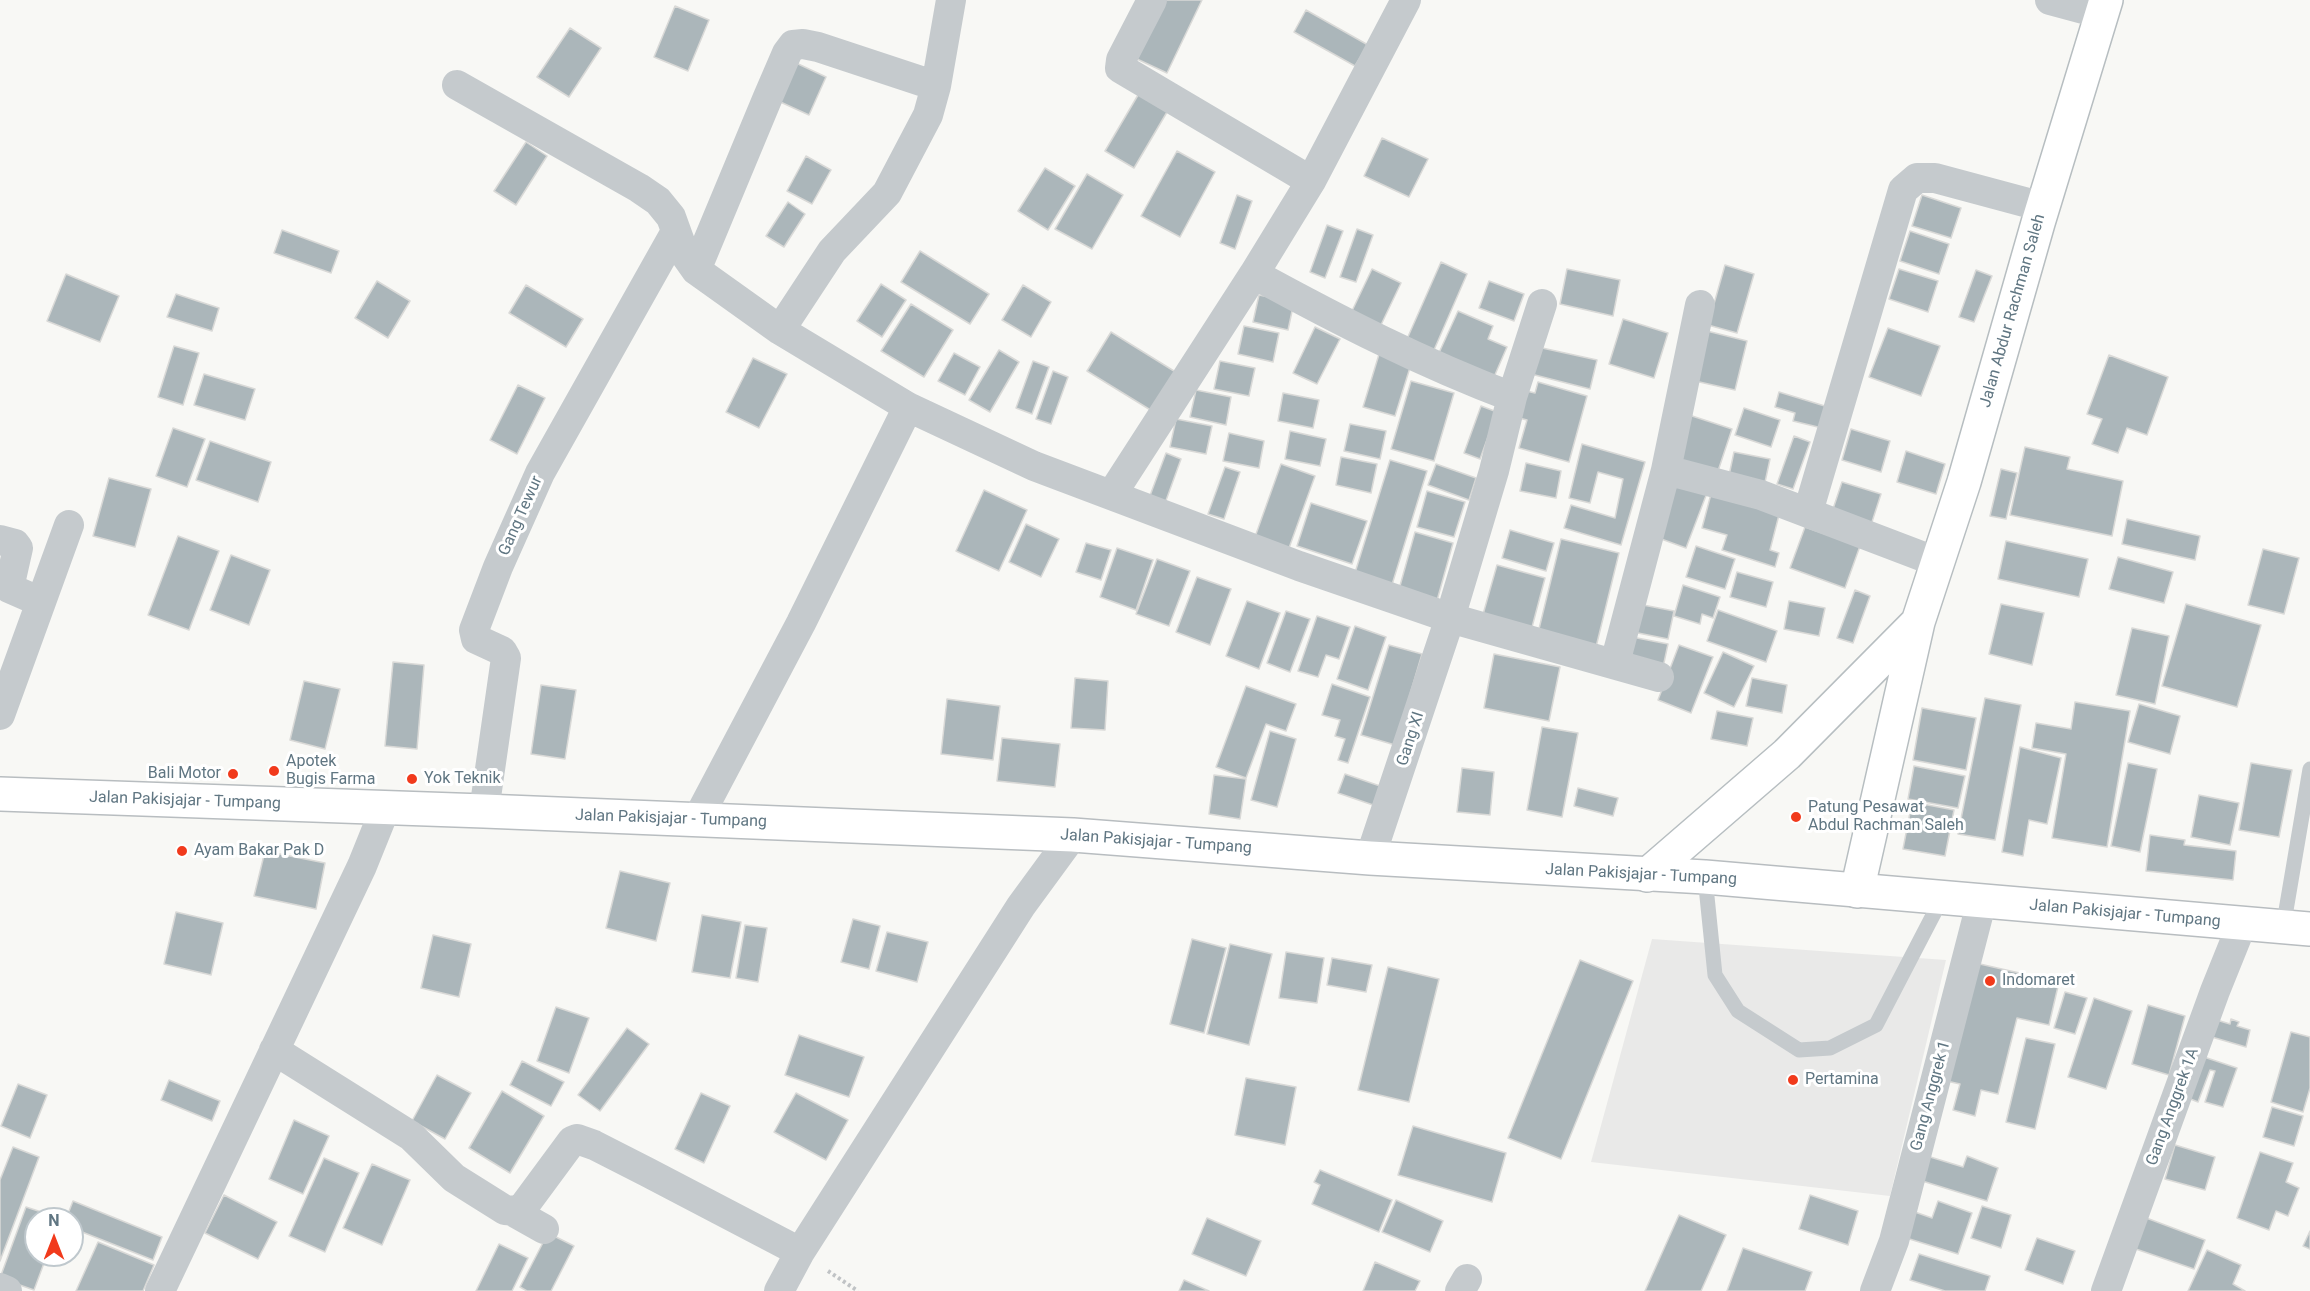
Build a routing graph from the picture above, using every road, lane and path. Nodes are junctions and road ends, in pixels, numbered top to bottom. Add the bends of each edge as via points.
1 (951, 0) edge
2 (1152, 0) edge
3 (1406, 0) edge
4 (2050, 0) edge
5 (2104, 7) edge
6 (457, 85) dead end
7 (936, 86) junction
8 (1311, 181) junction
9 (2043, 207) junction
10 (675, 233) junction
11 (696, 270) junction
12 (1254, 274) junction
13 (1542, 304) dead end
14 (1700, 305) dead end
15 (780, 330) junction
16 (1512, 397) junction
17 (908, 407) junction
18 (1666, 470) junction
19 (1112, 494) junction
20 (1808, 512) junction
21 (69, 525) dead end
22 (0, 540) edge
23 (1937, 562) junction
24 (41, 602) junction
25 (1450, 618) junction
26 (1918, 622) junction
27 (1615, 663) junction
28 (1659, 677) dead end
29 (0, 716) edge
30 (2310, 769) edge
31 (0, 794) edge
32 (385, 809) junction
33 (484, 811) junction
34 (697, 820) junction
35 (1073, 835) junction
36 (1370, 858) junction
37 (1647, 875) junction
38 (1705, 877) junction
39 (1857, 891) junction
40 (1942, 897) junction
41 (1982, 900) junction
42 (2242, 924) junction
43 (2296, 928) edge
44 (274, 1050) junction
45 (512, 1211) junction
46 (544, 1229) dead end
47 (800, 1252) junction
48 (0, 1288) edge
49 (8, 1291) edge
50 (160, 1291) edge
51 (779, 1291) edge
52 (1875, 1291) edge
53 (2106, 1291) edge

1 - 7 street
2 - 8 street via 1120,68
3 - 8 street
4 - 5 street
5 - 9 main road, Jalan Abdur Rachman Saleh
6 - 10 street via 639,188 658,201 671,217
7 - 11 street via 818,47 793,45
7 - 15 street via 928,115 887,194 832,251
8 - 12 street
9 - 20 street via 1935,178 1917,178 1903,190
9 - 23 main road, Jalan Abdur Rachman Saleh
10 - 11 street
10 - 33 street, Gang Tewur via 540,473 474,630 476,639 502,651 506,658
11 - 15 street
12 - 16 street via 1347,324 1452,374
12 - 19 street
13 - 16 street, Gang XI
14 - 18 street
15 - 17 street
16 - 25 street, Gang XI
17 - 19 street via 1034,466
17 - 34 street
18 - 20 street
18 - 27 street
19 - 25 street via 1299,566
20 - 23 street
21 - 24 street
22 - 24 street via 18,548 9,588
23 - 26 main road, Jalan Abdur Rachman Saleh
24 - 29 street
25 - 27 street
25 - 36 street, Gang XI
26 - 37 main road, Jalan Abdur Rachman Saleh via 1787,754
26 - 39 main road, Jalan Abdur Rachman Saleh
27 - 28 street
30 - 43 lane
31 - 32 main road, Jalan Pakisjajar - Tumpang
32 - 33 main road, Jalan Pakisjajar - Tumpang
32 - 44 street
33 - 34 main road, Jalan Pakisjajar - Tumpang
34 - 35 main road, Jalan Pakisjajar - Tumpang
35 - 36 main road, Jalan Pakisjajar - Tumpang
35 - 47 street via 1021,906
36 - 37 main road, Jalan Pakisjajar - Tumpang
37 - 38 main road, Jalan Pakisjajar - Tumpang
38 - 39 main road, Jalan Pakisjajar - Tumpang
38 - 40 lane via 1715,975 1738,1011 1799,1050 1830,1048 1876,1025
39 - 40 main road, Jalan Pakisjajar - Tumpang
40 - 41 main road, Jalan Pakisjajar - Tumpang
41 - 42 main road, Jalan Pakisjajar - Tumpang
41 - 52 street, Gang Anggrek 1 via 1894,1241
42 - 43 main road, Jalan Pakisjajar - Tumpang
42 - 53 street, Gang Anggrek 1A
44 - 45 street via 411,1136 454,1178
44 - 50 street
45 - 46 street
45 - 47 street via 524,1206 577,1139
47 - 51 street
48 - 49 street

